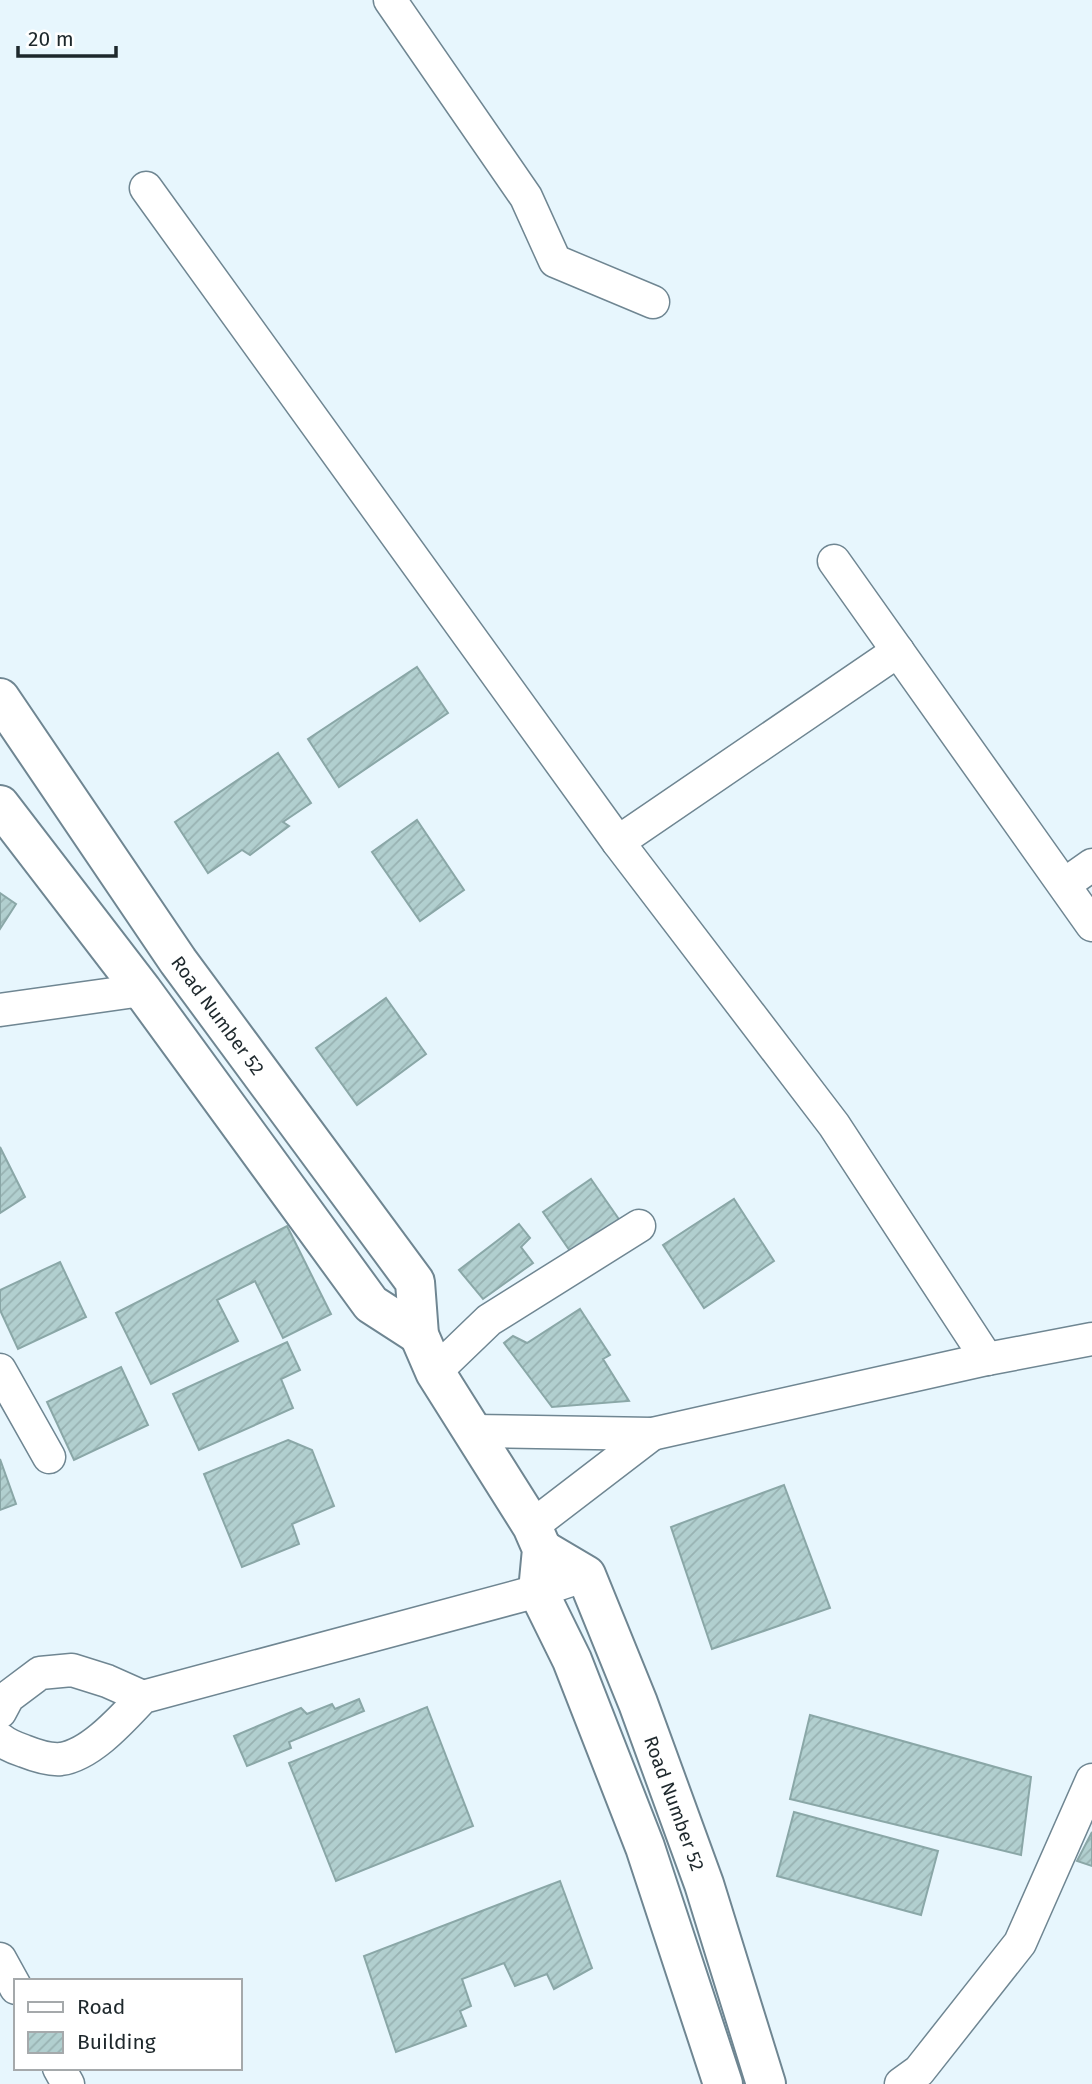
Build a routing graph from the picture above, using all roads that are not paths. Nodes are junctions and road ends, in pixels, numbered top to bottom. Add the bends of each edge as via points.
1 (390, 0) edge
2 (146, 188) dead end
3 (653, 302) dead end
4 (834, 561) dead end
5 (898, 651) junction
6 (0, 698) edge
7 (0, 805) edge
8 (618, 842) junction
9 (1092, 865) edge
10 (1065, 884) junction
11 (1092, 925) edge
12 (142, 990) junction
13 (0, 1010) edge
14 (639, 1226) dead end
15 (419, 1335) junction
16 (1092, 1339) edge
17 (987, 1359) junction
18 (0, 1370) edge
19 (435, 1373) junction
20 (473, 1430) junction
21 (652, 1434) junction
22 (49, 1457) dead end
23 (537, 1538) junction
24 (586, 1575) junction
25 (538, 1591) junction
26 (143, 1698) junction
27 (0, 1712) edge
28 (0, 1738) edge
29 (1092, 1780) edge
30 (0, 1959) edge
31 (14, 1984) edge
32 (723, 2084) edge
33 (766, 2084) edge
34 (901, 2084) edge

1 - 3 street via 526,197 555,261
2 - 8 street
4 - 5 street
5 - 8 street
5 - 10 street
6 - 15 main road, Road Number 52 via 178,961 415,1282
7 - 12 main road
8 - 17 street via 834,1125
9 - 10 street
10 - 11 street
12 - 13 street
12 - 15 main road via 371,1304
14 - 19 street via 489,1320
15 - 19 main road, Road Number 52
16 - 17 street
17 - 21 street
18 - 22 street
19 - 20 main road, Road Number 52
20 - 21 street
20 - 23 main road, Road Number 52
21 - 23 street
23 - 24 main road, Road Number 52
23 - 25 main road
24 - 25 street
24 - 33 main road, Road Number 52 via 704,1884
25 - 26 street
25 - 32 main road via 572,1660 645,1847
26 - 27 street via 72,1670 40,1673 8,1697
26 - 28 street via 94,1743 60,1759 32,1754
29 - 34 street via 1020,1943 919,2071
30 - 31 street

